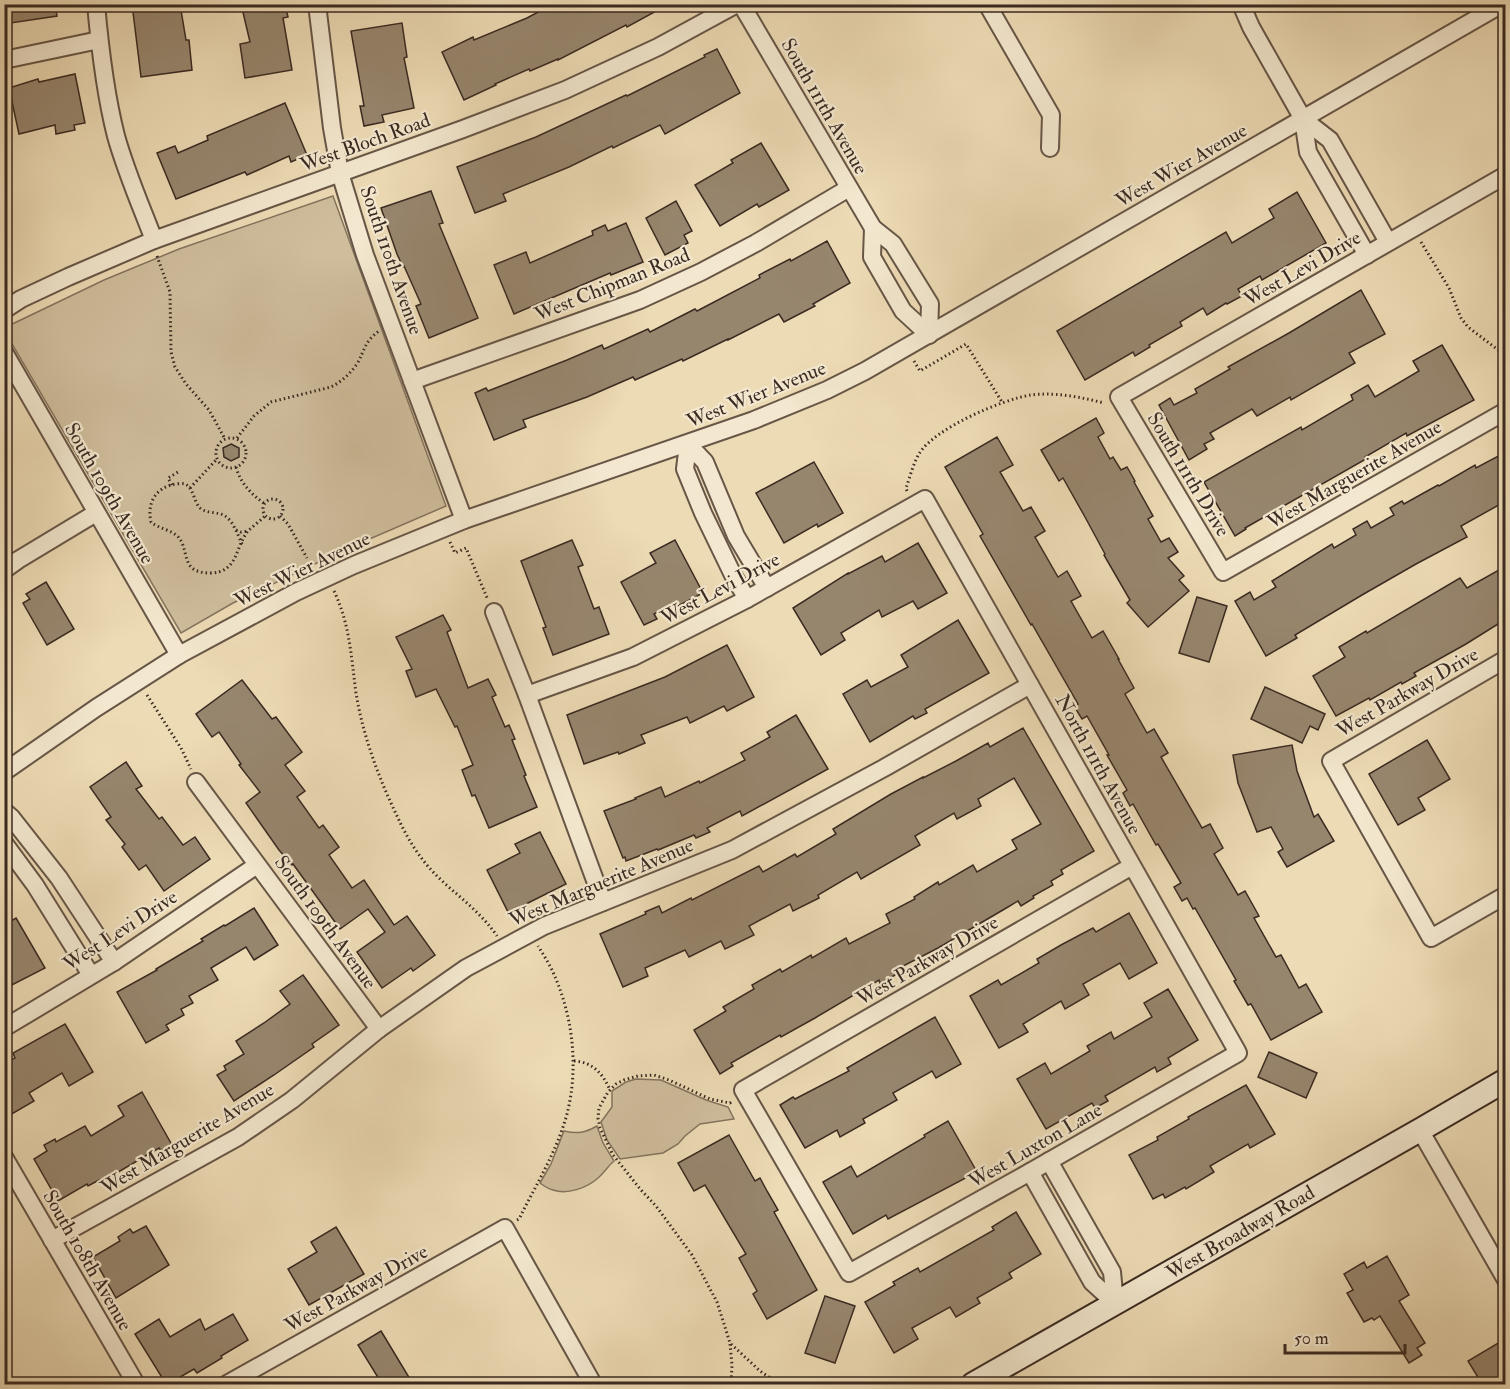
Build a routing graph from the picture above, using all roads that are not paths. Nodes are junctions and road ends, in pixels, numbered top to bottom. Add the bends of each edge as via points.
1 (96, 4) edge
2 (317, 4) edge
3 (739, 4) edge
4 (987, 4) edge
5 (1241, 4) edge
6 (1502, 4) edge
7 (99, 40) junction
8 (4, 60) edge
9 (1303, 119) junction
10 (1050, 148) dead end
11 (340, 173) junction
12 (1506, 175) edge
13 (849, 188) junction
14 (873, 228) junction
15 (1394, 239) junction
16 (154, 240) junction
17 (1367, 255) junction
18 (4, 310) edge
19 (930, 335) junction
20 (4, 352) edge
21 (412, 381) junction
22 (1119, 397) joint
23 (1506, 411) edge
24 (688, 444) junction
25 (919, 502) joint
26 (96, 513) junction
27 (464, 520) junction
28 (4, 570) edge
29 (1223, 573) joint
30 (767, 588) junction
31 (747, 599) junction
32 (494, 612) road end
33 (180, 655) junction
34 (1506, 659) edge
35 (1030, 685) junction
36 (526, 694) junction
37 (4, 772) edge
38 (196, 782) road end
39 (4, 812) edge
40 (4, 843) edge
41 (257, 864) junction
42 (1132, 866) junction
43 (1506, 895) edge
44 (603, 902) junction
45 (114, 962) junction
46 (90, 975) junction
47 (4, 1028) edge
48 (379, 1029) junction
49 (1237, 1051) joint
50 (1506, 1080) edge
51 (1420, 1130) junction
52 (4, 1157) edge
53 (1049, 1161) junction
54 (1030, 1172) junction
55 (52, 1240) junction
56 (849, 1273) joint
57 (1506, 1280) edge
58 (1115, 1303) junction
59 (136, 1384) edge
60 (227, 1384) edge
61 (593, 1384) edge
62 (973, 1384) edge

1 - 7 street
2 - 11 street, South 110th Avenue
3 - 11 street, West Bloch Road via 565,90
3 - 13 street, South 111th Avenue
4 - 10 street via 1051,115
5 - 9 street
6 - 9 street, West Wier Avenue
7 - 8 street
7 - 16 street via 116,136
9 - 15 street via 1330,140
9 - 17 street via 1308,152
9 - 19 street, West Wier Avenue
11 - 16 street, West Bloch Road
11 - 21 street, South 110th Avenue via 365,255
12 - 15 street, West Levi Drive
13 - 14 street, South 111th Avenue
13 - 21 street, West Chipman Road via 756,243 640,300
14 - 19 street, South 111th Avenue via 893,244 930,304
14 - 19 street via 872,257 903,310
15 - 17 street, West Levi Drive
16 - 18 street, West Bloch Road
17 - 22 street, West Levi Drive
19 - 24 street, West Wier Avenue via 818,394
20 - 26 street, South 109th Avenue
21 - 27 street, South 110th Avenue
22 - 29 street, South 111th Drive
23 - 29 street, West Marguerite Avenue
24 - 27 street, West Wier Avenue
24 - 30 street via 705,462 736,536
24 - 31 street via 685,469
25 - 30 street, West Levi Drive
25 - 35 street, North 111th Avenue
26 - 28 street
26 - 33 street, South 109th Avenue
27 - 33 street, West Wier Avenue via 296,592
30 - 31 street, West Levi Drive
31 - 36 street, West Levi Drive via 633,657
32 - 36 street
33 - 37 street, West Wier Avenue
34 - 43 street, West Parkway Drive via 1330,761 1431,938
35 - 42 street, North 111th Avenue
35 - 44 street, West Marguerite Avenue via 732,850
36 - 44 street
38 - 41 street, South 109th Avenue
39 - 45 street via 59,878
40 - 46 street via 35,885
41 - 45 street, West Levi Drive
41 - 48 street, South 109th Avenue
42 - 49 street, North 111th Avenue
42 - 56 street, West Parkway Drive via 743,1090
44 - 48 street, West Marguerite Avenue via 544,926 466,968
45 - 46 street, West Levi Drive
46 - 47 street, West Levi Drive
48 - 55 street, West Marguerite Avenue via 292,1100 238,1137
49 - 53 street, West Luxton Lane
50 - 51 main road, West Broadway Road
51 - 57 street
51 - 58 main road, West Broadway Road
52 - 55 street, South 108th Avenue
53 - 54 street, West Luxton Lane
53 - 58 street via 1112,1272
54 - 56 street, West Luxton Lane
54 - 58 street via 1092,1282
55 - 59 street, South 108th Avenue
58 - 62 main road, West Broadway Road
60 - 61 street, West Parkway Drive via 505,1227

